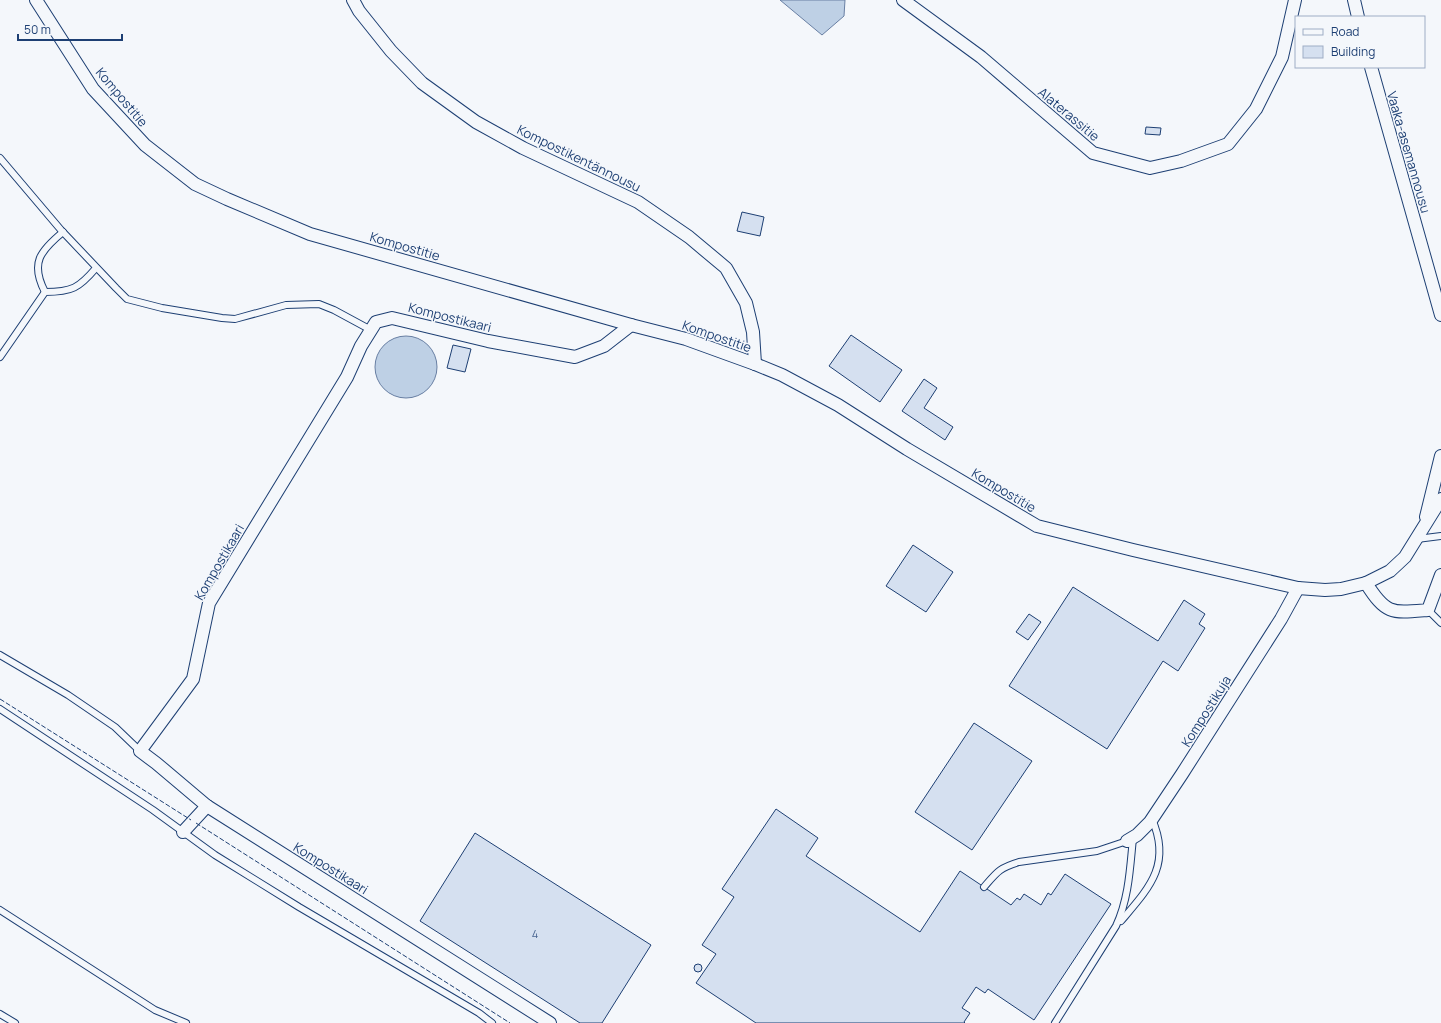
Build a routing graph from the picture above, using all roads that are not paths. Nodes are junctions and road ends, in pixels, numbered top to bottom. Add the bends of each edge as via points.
1 (36, 0) edge
2 (353, 0) edge
3 (903, 0) edge
4 (1295, 0) edge
5 (1354, 0) edge
6 (1358, 16) edge
7 (1371, 68) edge
8 (0, 158) edge
9 (63, 232) junction
10 (96, 268) junction
11 (45, 292) junction
12 (1441, 315) edge
13 (631, 325) junction
14 (371, 330) junction
15 (0, 357) edge
16 (755, 364) junction
17 (1441, 456) edge
18 (1441, 499) edge
19 (1423, 527) junction
20 (1441, 536) edge
21 (1417, 539) junction
22 (1441, 575) edge
23 (1366, 583) junction
24 (1298, 588) junction
25 (1428, 610) junction
26 (1441, 623) edge
27 (0, 654) edge
28 (0, 709) edge
29 (140, 751) junction
30 (207, 806) junction
31 (1152, 819) junction
32 (183, 832) junction
33 (1130, 840) junction
34 (984, 887) dead end
35 (0, 910) edge
36 (1116, 926) junction
37 (0, 1014) edge
38 (15, 1023) edge
39 (186, 1023) edge
40 (492, 1023) edge
41 (550, 1023) edge
42 (1055, 1023) edge

1 - 13 street, Kompostitie via 93,89 145,145 195,184 310,234
2 - 16 street, Kompostikentännousu via 391,51 422,83 476,122 523,148 638,202 726,268 746,303 753,332
3 - 4 street, Alaterassitie via 981,57 1093,153 1150,168 1182,161 1228,144 1256,109 1282,57
5 - 6 street
7 - 12 street, Vaaka-asemannousu
8 - 9 lane
9 - 10 lane
9 - 11 lane via 41,254 37,265 40,283
10 - 11 lane via 76,288 65,292
10 - 14 lane via 127,299 156,307 235,319 286,305 319,304
11 - 15 lane
13 - 14 street, Kompostikaari via 604,346 575,357 488,341 392,318 376,322
13 - 16 street, Kompostitie via 686,339
14 - 29 street, Kompostikaari via 347,377 209,603 193,679
16 - 24 street, Kompostitie via 782,375 838,405 1037,526
17 - 19 street, Kompostitie
18 - 19 street, Kompostitie
19 - 21 street, Kompostitie
20 - 21 lane
21 - 23 street, Kompostitie via 1405,557 1390,571
22 - 25 street
23 - 24 street, Kompostitie via 1341,589
23 - 25 street via 1377,601 1387,609 1402,612
24 - 31 street, Kompostikuja via 1281,619
25 - 26 lane
27 - 29 lane via 115,727
28 - 32 lane
29 - 30 street, Kompostikaari
30 - 32 street
30 - 41 street, Kompostikaari
31 - 33 street, Kompostikuja
31 - 36 lane via 1159,844 1155,874 1149,886
32 - 40 lane via 298,907
33 - 34 lane via 1097,851 1007,865
33 - 36 lane via 1128,888 1123,911
35 - 39 lane via 155,1010
36 - 42 lane
37 - 38 lane

